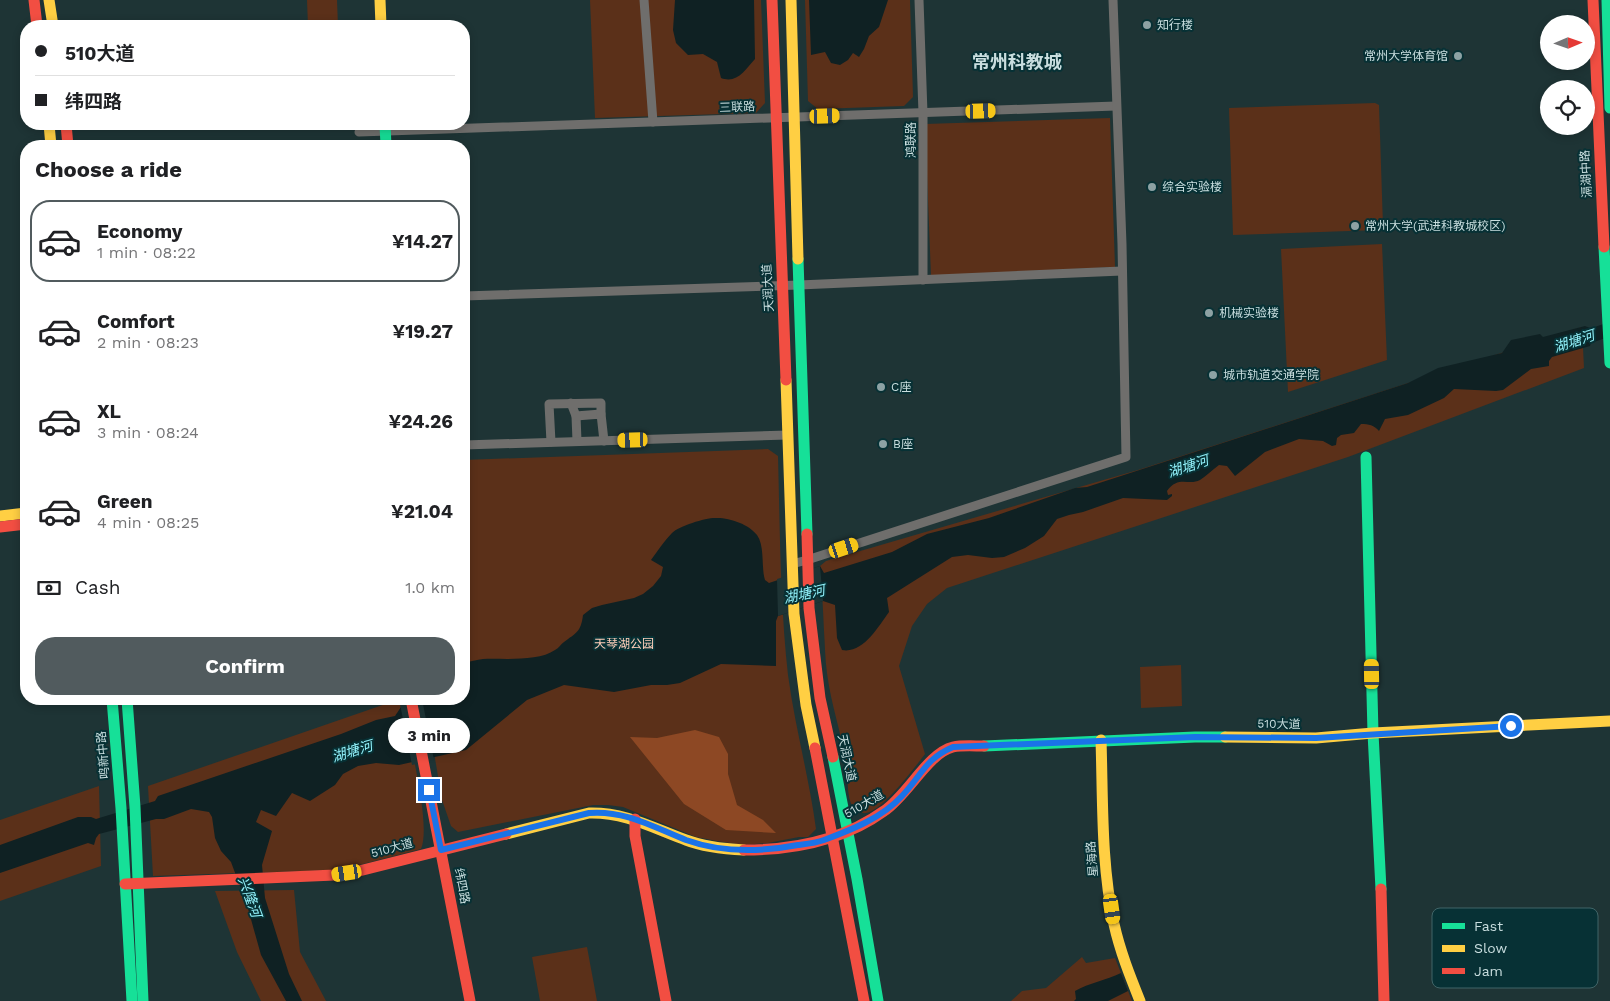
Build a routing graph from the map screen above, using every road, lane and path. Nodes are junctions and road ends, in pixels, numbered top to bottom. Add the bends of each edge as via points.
1 (34, 0) edge
2 (49, 0) edge
3 (380, 0) edge
4 (644, 0) edge
5 (772, 0) edge
6 (791, 0) edge
7 (919, 0) edge
8 (1113, 0) edge
9 (1593, 0) edge
10 (1607, 0) edge
11 (36, 20) edge
12 (52, 20) edge
13 (381, 20) edge
14 (1116, 106) junction
15 (1610, 108) edge
16 (923, 113) junction
17 (793, 117) junction
18 (777, 118) junction
19 (653, 122) junction
20 (470, 126) edge
21 (372, 130) edge
22 (359, 132) dead end
23 (1122, 271) junction
24 (924, 280) junction
25 (782, 284) junction
26 (798, 284) junction
27 (470, 296) edge
28 (1610, 363) edge
29 (571, 403) junction
30 (601, 414) junction
31 (576, 416) junction
32 (788, 435) junction
33 (604, 441) junction
34 (551, 442) junction
35 (577, 442) junction
36 (470, 445) edge
37 (1366, 457) dead end
38 (20, 514) edge
39 (0, 516) edge
40 (20, 525) edge
41 (0, 527) edge
42 (807, 565) junction
43 (793, 569) junction
44 (112, 705) edge
45 (127, 705) edge
46 (412, 705) edge
47 (1610, 721) edge
48 (1373, 734) junction
49 (1101, 740) junction
50 (635, 819) junction
51 (846, 830) junction
52 (832, 836) junction
53 (441, 850) junction
54 (125, 884) junction
55 (138, 884) junction
56 (132, 1001) edge
57 (143, 1001) edge
58 (470, 1001) edge
59 (666, 1001) edge
60 (864, 1001) edge
61 (878, 1001) edge
62 (1140, 1001) edge
63 (1384, 1001) edge

1 - 11 street
2 - 12 street
3 - 13 street
4 - 19 street
5 - 18 street, 天润大道
6 - 17 street
7 - 16 street, 鸿联路
8 - 14 street
9 - 28 street, 滆湖中路
10 - 15 street
14 - 16 street, 三联路
14 - 23 street
16 - 17 street, 三联路
16 - 24 street, 鸿联路
17 - 18 street, 三联路
17 - 26 street
18 - 19 street, 三联路
18 - 25 street, 天润大道
19 - 20 street, 三联路
21 - 22 street, 三联路
23 - 24 street
23 - 42 street via 1126,457
24 - 26 street
25 - 26 street
25 - 27 street
25 - 32 street, 天润大道
26 - 42 street
29 - 30 street via 604,402
29 - 31 street
29 - 34 street via 549,404
30 - 31 street
30 - 33 street
31 - 35 street
32 - 33 street
32 - 43 street, 天润大道
33 - 35 street
34 - 35 street
34 - 36 street
37 - 48 street
38 - 39 street
40 - 41 street
42 - 43 street
42 - 51 street, 天润大道 via 820,698
43 - 52 street, 天润大道 via 794,614 806,705
44 - 54 street, 鸣新中路
45 - 55 street
46 - 53 street, 纬四路
47 - 48 street, 510大道
48 - 49 street, 510大道 via 1316,738
48 - 63 street
49 - 51 street, 510大道 via 953,747 933,758 888,808
49 - 62 street, 星海路 via 1105,862 1114,924
50 - 52 street, 510大道 via 688,840 740,850 772,849 821,841
50 - 53 street, 510大道 via 605,812 589,813
50 - 59 street via 635,836
51 - 52 street, 510大道
51 - 61 street, 天润大道
52 - 60 street
53 - 55 street, 510大道 via 359,872 334,875
53 - 58 street, 纬四路
54 - 55 street, 510大道
54 - 56 street, 鸣新中路
55 - 57 street

